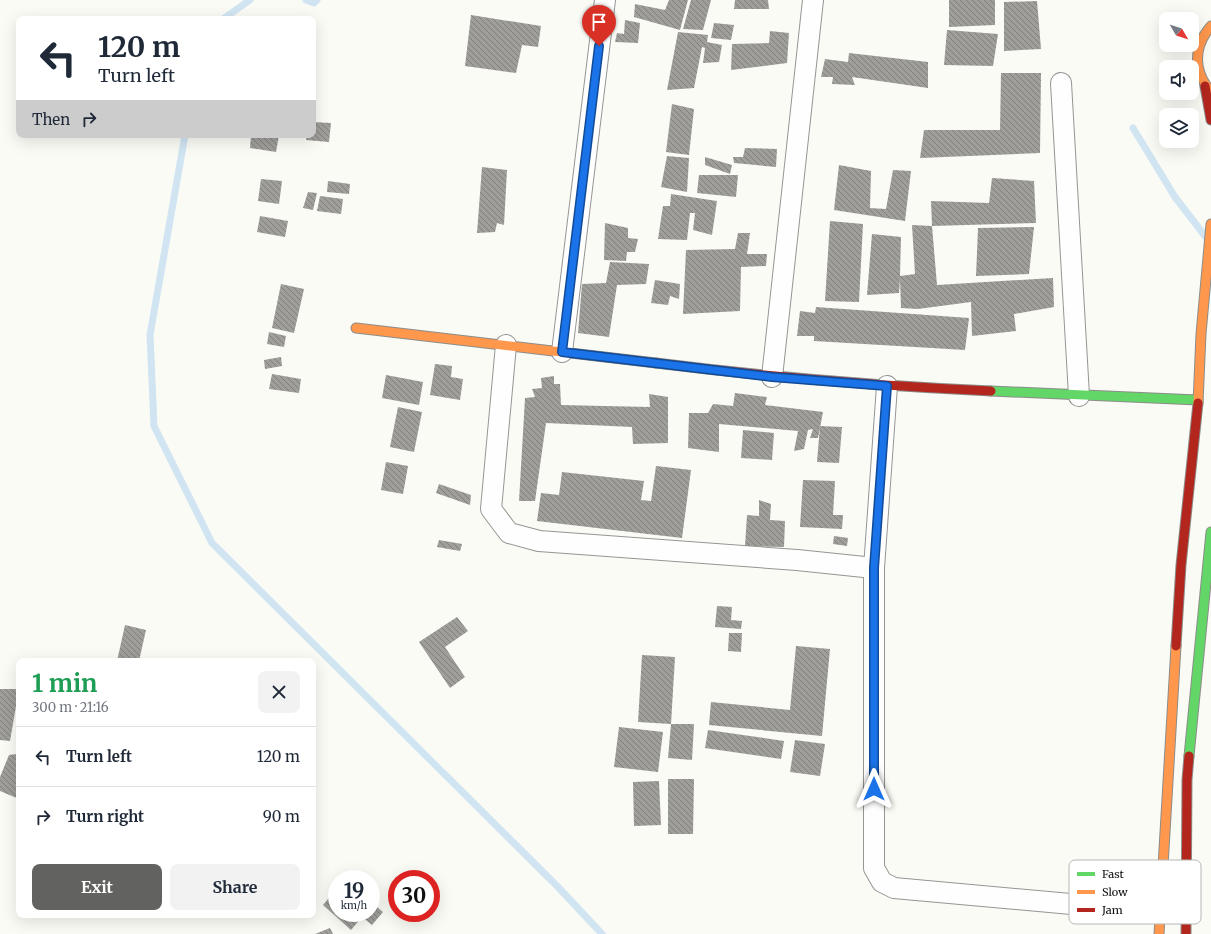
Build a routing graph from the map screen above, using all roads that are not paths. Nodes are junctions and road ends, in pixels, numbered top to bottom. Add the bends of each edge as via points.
1 (605, 0) edge
2 (813, 0) edge
3 (1211, 26) edge
4 (1061, 83) dead end
5 (1208, 89) edge
6 (1211, 120) edge
7 (1211, 224) edge
8 (356, 328) dead end
9 (506, 345) junction
10 (562, 352) junction
11 (772, 377) junction
12 (887, 386) junction
13 (1079, 396) junction
14 (1198, 400) junction
15 (1211, 532) edge
16 (874, 568) junction
17 (1162, 860) edge
18 (1186, 860) edge
19 (1069, 904) edge
20 (1186, 924) edge
21 (1186, 934) edge

1 - 10 street
2 - 11 street
3 - 5 main road via 1204,33 1198,46 1196,60 1198,74
4 - 13 street
5 - 6 main road
7 - 14 main road
8 - 9 main road
9 - 10 main road
9 - 16 street via 491,509 508,533 539,541
10 - 11 main road
11 - 12 main road
12 - 13 main road
12 - 16 street
13 - 14 main road
14 - 17 main road via 1181,565
15 - 18 main road via 1187,780
16 - 19 street via 874,868 882,882 894,888
20 - 21 main road

